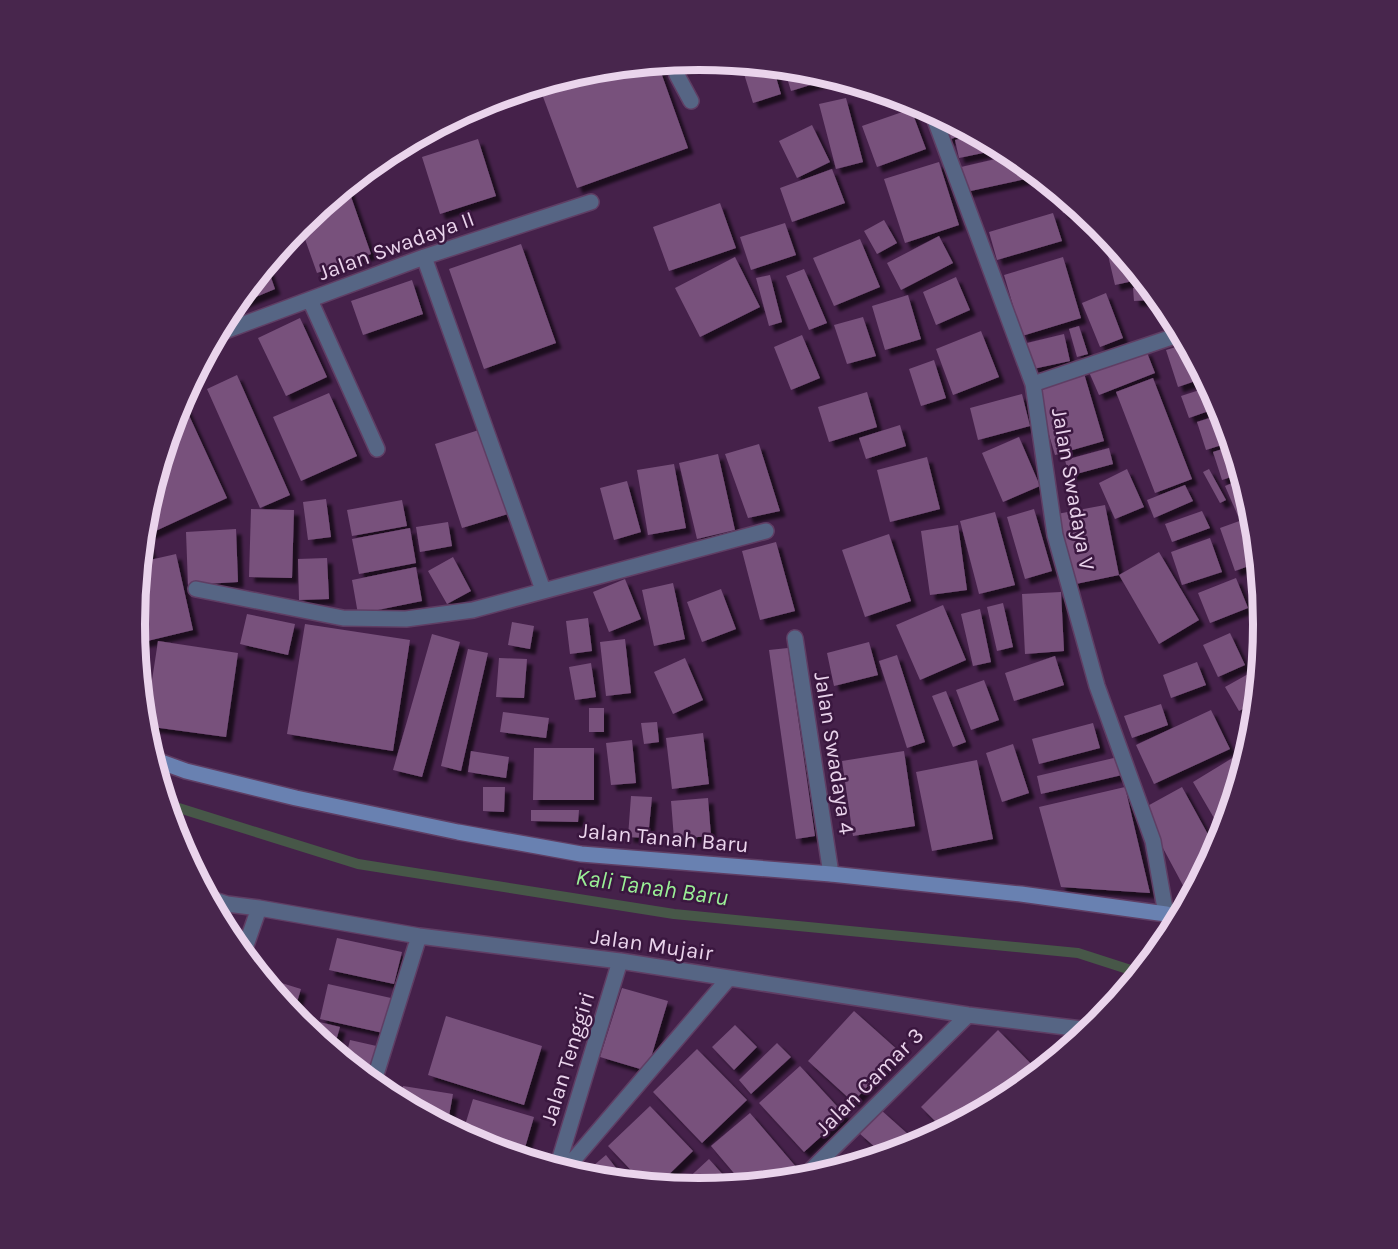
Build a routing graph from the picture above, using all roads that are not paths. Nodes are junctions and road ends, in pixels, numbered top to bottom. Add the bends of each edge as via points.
1 (676, 71) edge
2 (691, 101) dead end
3 (937, 125) edge
4 (591, 202) dead end
5 (424, 256) junction
6 (310, 300) junction
7 (230, 329) edge
8 (1172, 337) edge
9 (1033, 384) junction
10 (377, 449) dead end
11 (765, 531) dead end
12 (196, 589) dead end
13 (543, 591) junction
14 (795, 638) dead end
15 (163, 763) edge
16 (831, 874) junction
17 (219, 901) edge
18 (259, 909) junction
19 (1172, 913) edge
20 (1170, 916) edge
21 (419, 936) junction
22 (247, 944) edge
23 (620, 961) junction
24 (729, 978) junction
25 (968, 1015) junction
26 (1078, 1028) edge
27 (376, 1074) edge
28 (559, 1161) edge
29 (571, 1163) edge
30 (815, 1166) edge

1 - 2 street
3 - 9 street, Jalan Swadaya V
4 - 5 street, Jalan Swadaya II
5 - 6 street, Jalan Swadaya II
5 - 13 street
6 - 7 street, Jalan Swadaya II
6 - 10 street
8 - 9 street
9 - 19 street, Jalan Swadaya V via 1055,535 1097,686 1153,841
11 - 13 street
12 - 13 street via 343,618 406,619 473,610
14 - 16 street, Jalan Swadaya 4
15 - 16 main road, Jalan Tanah Baru via 296,798 581,854
16 - 20 main road, Jalan Tanah Baru via 1021,894
17 - 18 street, Jalan Mujair
18 - 21 street, Jalan Mujair
18 - 22 street
21 - 23 street, Jalan Mujair
21 - 27 street
23 - 24 street, Jalan Mujair
23 - 28 street, Jalan Tenggiri
24 - 25 street, Jalan Mujair
24 - 29 street
25 - 26 street, Jalan Mujair
25 - 30 street, Jalan Camar 3

